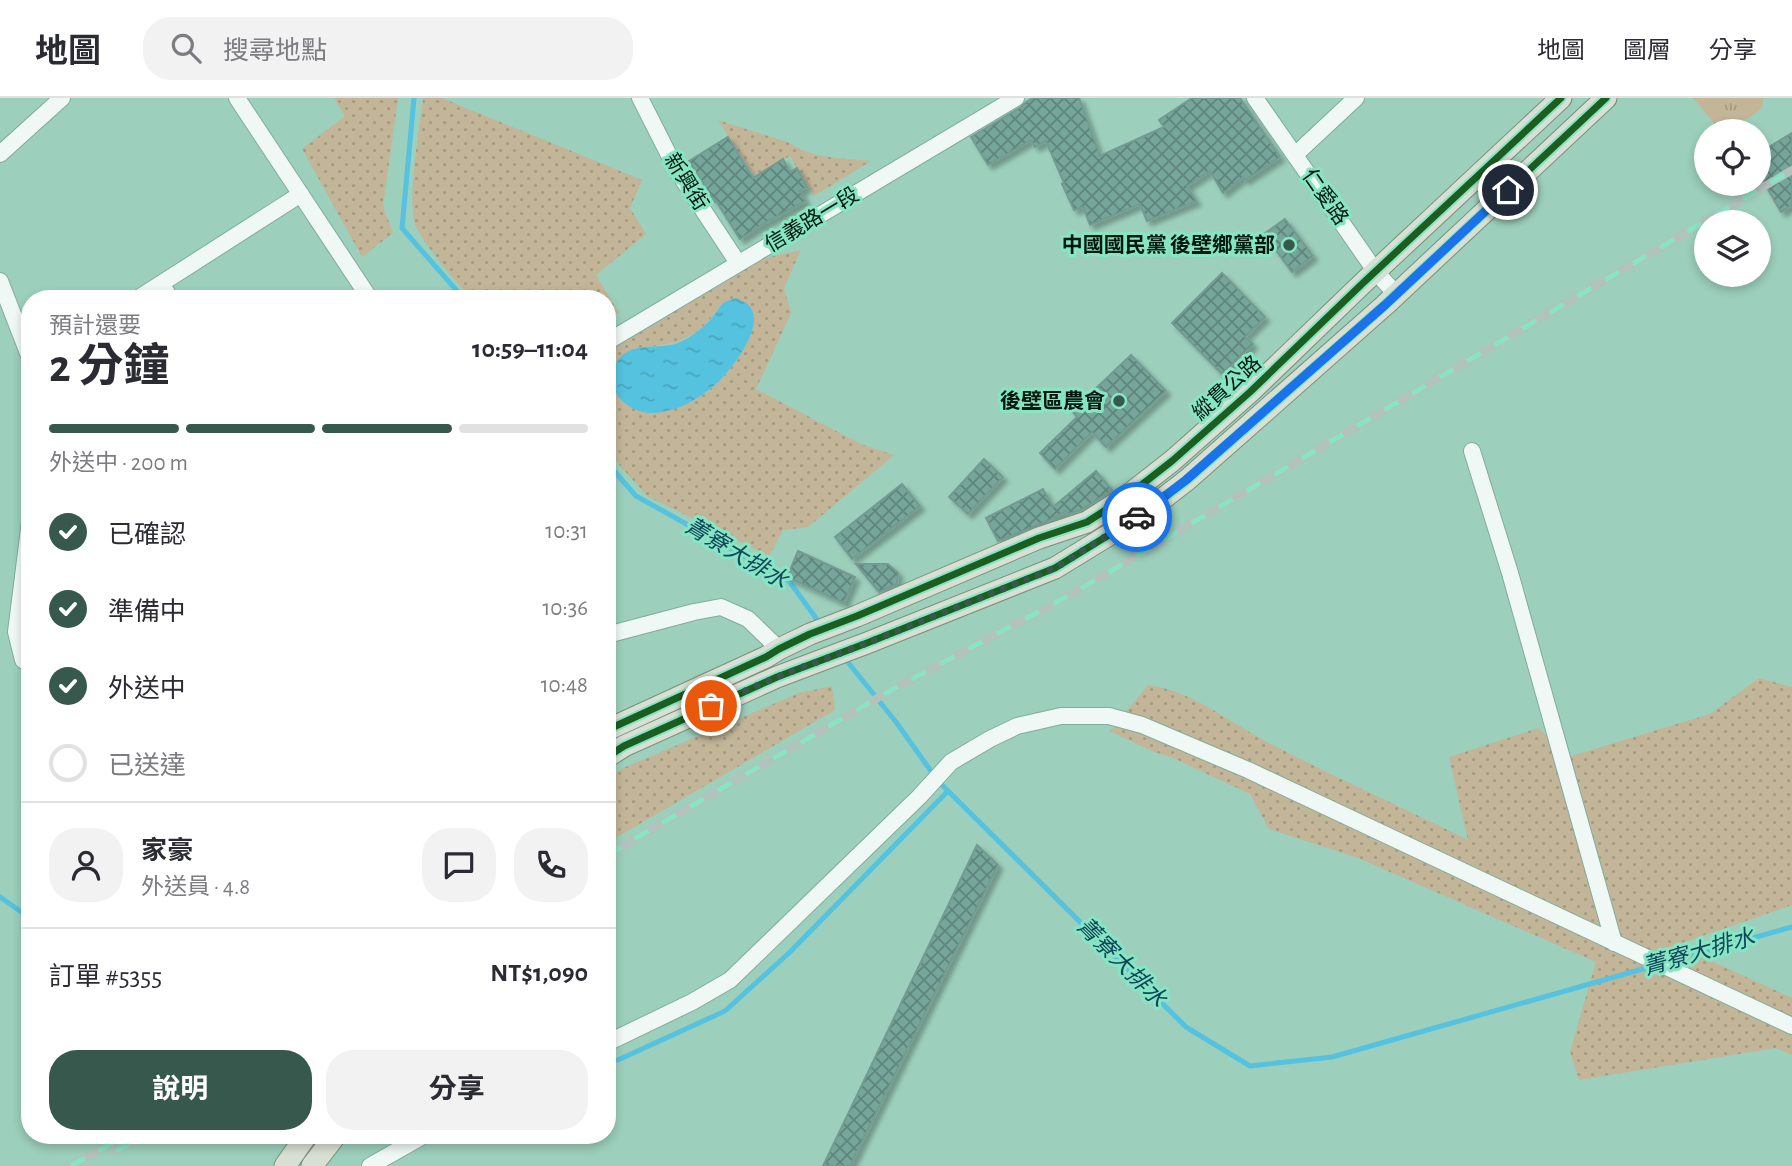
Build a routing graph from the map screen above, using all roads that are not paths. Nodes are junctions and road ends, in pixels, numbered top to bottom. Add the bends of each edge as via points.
1 (62, 98) edge
2 (237, 98) edge
3 (640, 98) edge
4 (1016, 98) edge
5 (1255, 98) edge
6 (1356, 98) edge
7 (1561, 98) edge
8 (1606, 98) edge
9 (0, 154) edge
10 (1296, 154) junction
11 (301, 194) junction
12 (738, 263) junction
13 (1376, 272) junction
14 (0, 281) edge
15 (161, 284) junction
16 (151, 290) edge
17 (165, 290) edge
18 (364, 290) edge
19 (1396, 294) junction
20 (21, 335) edge
21 (616, 337) edge
22 (1250, 392) junction
23 (1267, 408) junction
24 (1472, 451) dead end
25 (21, 592) edge
26 (616, 633) edge
27 (21, 652) edge
28 (773, 653) junction
29 (616, 726) edge
30 (616, 751) edge
31 (1614, 943) junction
32 (1792, 1026) edge
33 (616, 1039) edge
34 (300, 1144) edge
35 (329, 1144) edge
36 (409, 1144) edge
37 (285, 1166) edge
38 (312, 1166) edge
39 (370, 1166) edge

1 - 9 street
2 - 11 street
3 - 12 street, 新興街 via 676,169
4 - 12 street, 信義路一段
5 - 10 street, 仁愛路
6 - 10 street
7 - 13 main road, 縱貫公路
8 - 19 main road, 縱貫公路
10 - 13 street, 仁愛路
11 - 15 street
11 - 18 street
12 - 21 street, 信義路一段
13 - 19 street, 仁愛路
13 - 22 main road, 縱貫公路
14 - 20 street
15 - 16 street
15 - 17 street
19 - 23 main road, 縱貫公路
22 - 23 main road
22 - 28 main road, 縱貫公路 via 1136,490 1087,522 1039,538
23 - 30 main road, 縱貫公路 via 1143,514 1055,568 777,677
24 - 31 street
25 - 27 street via 16,632
26 - 28 street via 721,607 748,619
28 - 29 main road
31 - 32 street
31 - 33 street via 1152,729 1110,716 1061,716 1017,726 951,762 730,980
34 - 37 main road
35 - 38 main road
36 - 39 street

